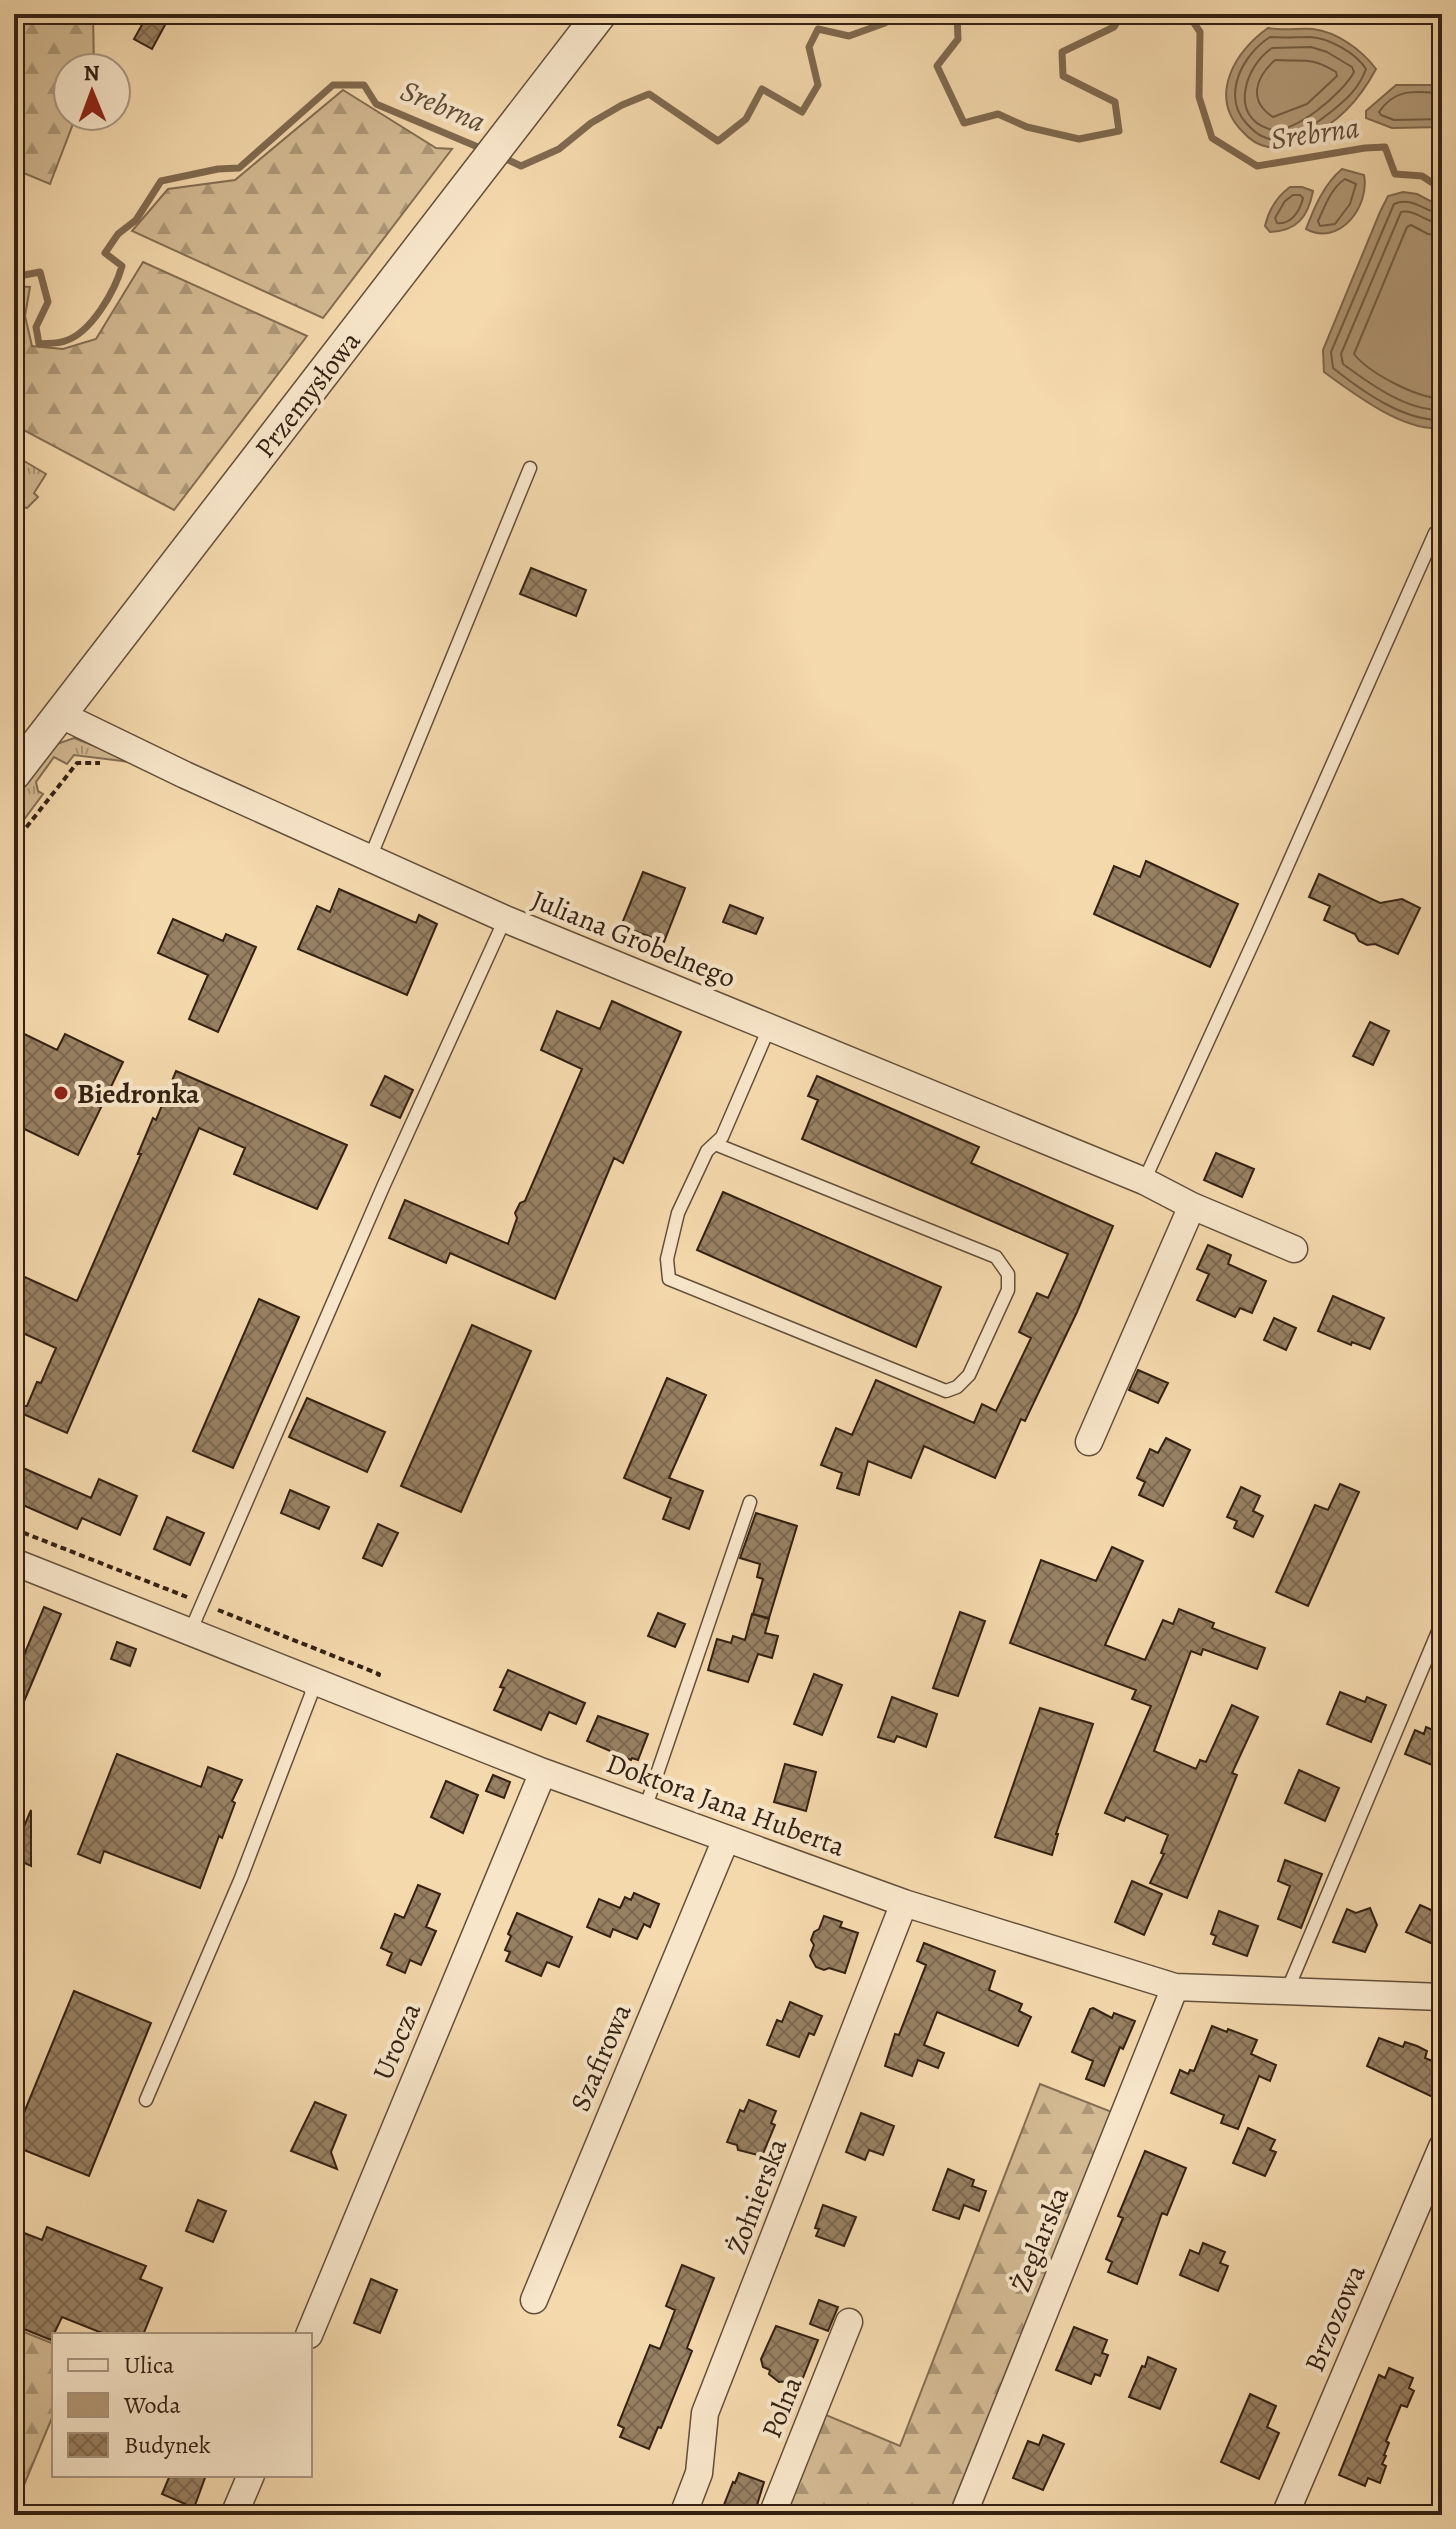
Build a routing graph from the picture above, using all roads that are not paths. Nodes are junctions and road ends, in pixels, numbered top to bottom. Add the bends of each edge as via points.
1 (600, 14) edge
2 (530, 468) dead end
3 (1435, 533) dead end
4 (59, 714) junction
5 (14, 774) edge
6 (370, 858) junction
7 (505, 919) junction
8 (769, 1028) junction
9 (715, 1144) junction
10 (1144, 1181) junction
11 (1192, 1206) junction
12 (1294, 1249) dead end
13 (1089, 1442) dead end
14 (750, 1502) dead end
15 (14, 1562) edge
16 (1442, 1622) edge
17 (190, 1632) junction
18 (312, 1681) junction
19 (543, 1772) junction
20 (645, 1809) junction
21 (726, 1839) junction
22 (904, 1903) junction
23 (1175, 1987) junction
24 (1286, 1991) junction
25 (1442, 1997) edge
26 (146, 2100) dead end
27 (1442, 2147) edge
28 (534, 2300) dead end
29 (849, 2322) dead end
30 (310, 2333) edge
31 (250, 2477) edge
32 (234, 2515) edge
33 (683, 2515) edge
34 (772, 2515) edge
35 (963, 2515) edge
36 (1285, 2515) edge

1 - 4 street, Przemysłowa
2 - 6 lane
3 - 10 lane
4 - 5 street, Przemysłowa
4 - 6 street, Juliana Grobelnego
6 - 7 street, Juliana Grobelnego
7 - 8 street, Juliana Grobelnego
7 - 17 lane
8 - 9 lane
8 - 10 street, Juliana Grobelnego
9 - 9 lane via 678,1213 667,1259 669,1279 946,1391 964,1382 1008,1290 1008,1274 996,1257
10 - 11 street, Juliana Grobelnego
11 - 12 street, Juliana Grobelnego
11 - 13 street
14 - 20 lane
15 - 17 street, Doktora Jana Huberta
16 - 24 lane
17 - 18 street, Doktora Jana Huberta
18 - 19 street, Doktora Jana Huberta
18 - 26 lane via 241,1878
19 - 20 street, Doktora Jana Huberta
19 - 30 street, Urocza
20 - 21 street, Doktora Jana Huberta
21 - 22 street, Doktora Jana Huberta
21 - 28 street, Szafirowa
22 - 23 street, Doktora Jana Huberta
22 - 33 street, Żołnierska via 705,2413 699,2473
23 - 24 street, Doktora Jana Huberta
23 - 35 street, Żeglarska
24 - 25 street, Doktora Jana Huberta
27 - 36 street, Brzozowa
29 - 34 street, Polna
31 - 32 street

